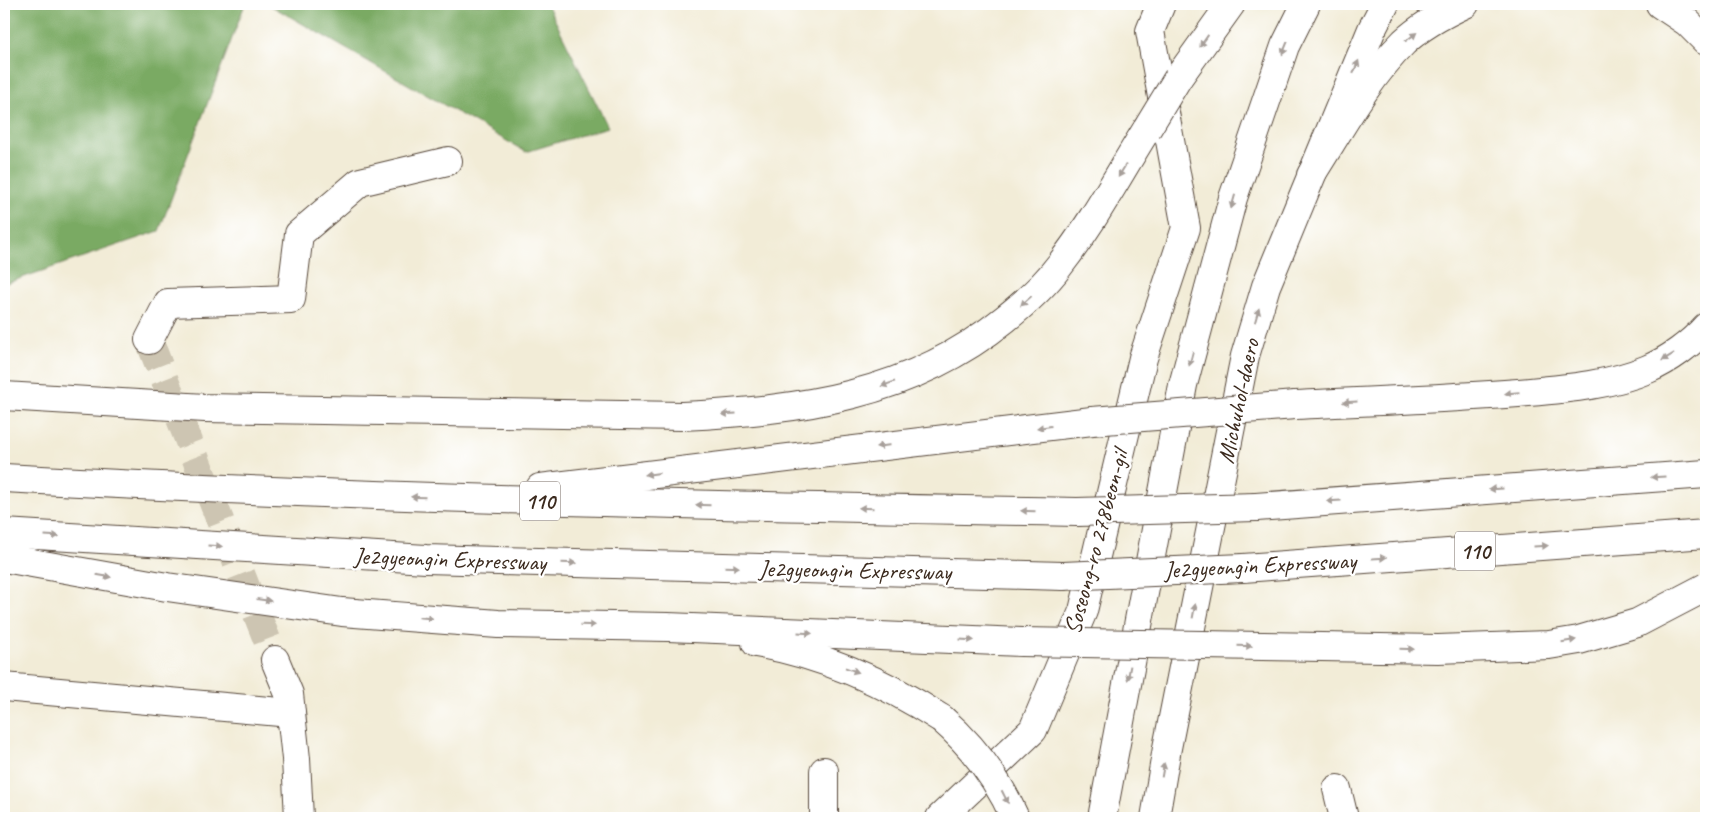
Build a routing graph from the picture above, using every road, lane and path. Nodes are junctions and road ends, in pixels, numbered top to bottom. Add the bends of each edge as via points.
1 (1162, 4) edge
2 (1231, 4) edge
3 (1306, 4) edge
4 (1385, 4) edge
5 (1465, 4) edge
6 (1660, 4) edge
7 (1706, 41) edge
8 (448, 161) dead end
9 (1312, 175) junction
10 (1706, 327) edge
11 (149, 340) dead end
12 (4, 396) edge
13 (1706, 474) edge
14 (4, 478) edge
15 (452, 499) junction
16 (4, 533) edge
17 (1706, 534) edge
18 (4, 558) edge
19 (1706, 587) edge
20 (668, 627) junction
21 (275, 660) tunnel mouth
22 (4, 687) edge
23 (291, 713) junction
24 (824, 771) dead end
25 (1337, 789) dead end
26 (299, 818) edge
27 (824, 818) edge
28 (940, 818) edge
29 (1016, 818) edge
30 (1102, 818) edge
31 (1155, 818) edge
32 (1344, 818) edge

1 - 28 main road, Soseong-ro 278beon-gil via 1150,31 1186,228 1144,358 1080,619 1033,730
2 -> 12 main road, bridge via 1178,78 1083,234 1058,268 1027,300 988,333 954,355 926,370 848,396 746,413 682,416 204,408
3 -> 30 main road via 1285,46 1233,198 1184,385
9 -> 4 main road, Michuhol-daero
9 -> 5 main road via 1386,62 1404,41 1433,20
6 - 7 main road via 1687,22
8 - 11 main road via 360,182 299,234 291,300 168,304
31 -> 9 main road, Michuhol-daero via 1245,356 1266,286
10 -> 15 main road, bridge via 1677,352 1650,368 1575,387 1092,421
13 -> 15 main road, 110, bridge via 1256,507 1077,512
15 -> 14 main road, 110 via 226,491
16 -> 17 main road, Je2gyeongin Expressway / 110, bridge via 426,559 1063,576 1243,568
18 -> 20 main road via 167,587 342,612 498,624
20 -> 19 main road, bridge via 1021,642 1438,649 1549,645 1580,640 1637,623
20 -> 29 main road, bridge via 766,644 821,659 904,694 964,738 1000,787
21 - 23 main road via 288,694
22 - 23 main road
23 - 26 main road
24 - 27 main road
25 - 32 main road

